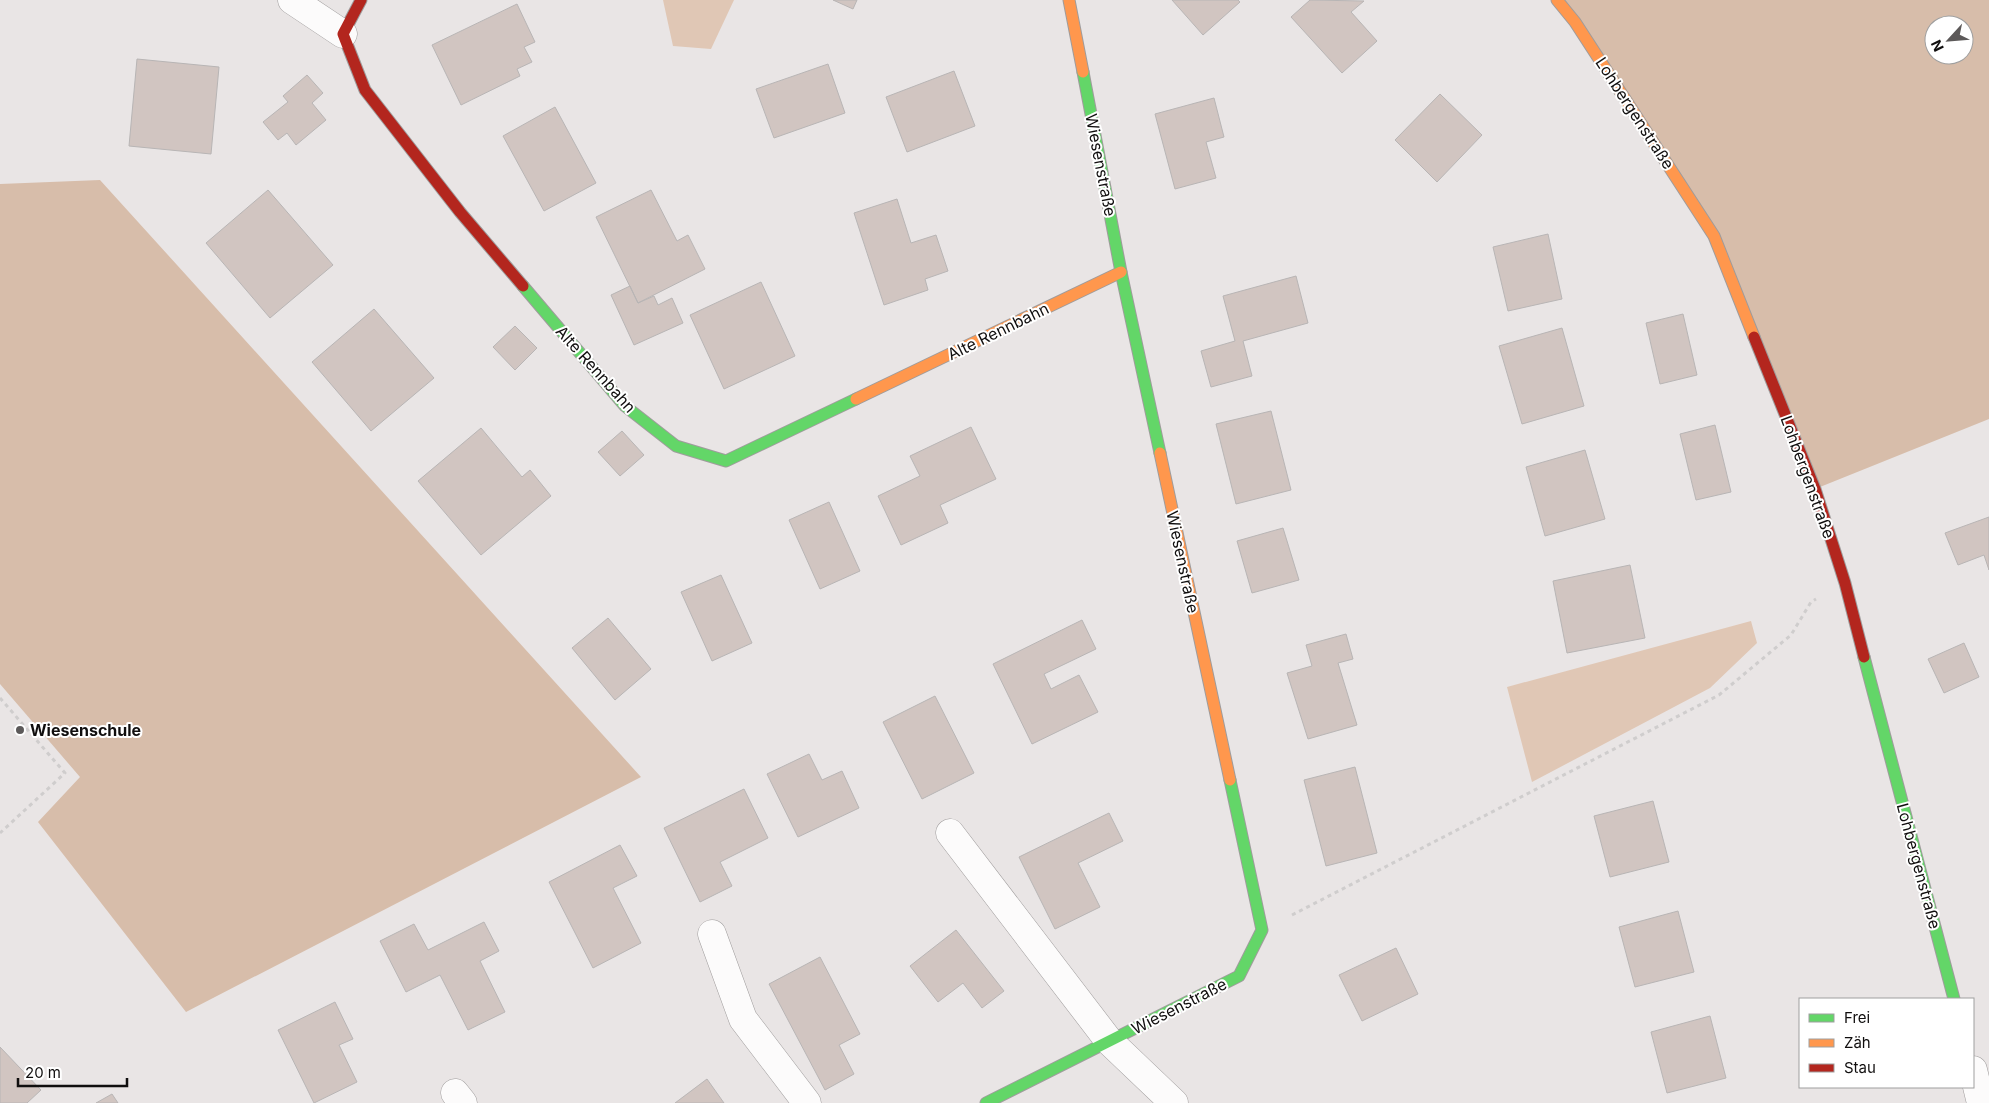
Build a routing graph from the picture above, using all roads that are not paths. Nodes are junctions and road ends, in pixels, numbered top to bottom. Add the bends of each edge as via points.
1 (292, 0) edge
2 (361, 0) edge
3 (1069, 0) edge
4 (1556, 0) edge
5 (343, 34) junction
6 (1121, 272) junction
7 (950, 833) dead end
8 (712, 934) dead end
9 (1954, 998) edge
10 (1109, 1041) junction
11 (1974, 1074) edge
12 (808, 1103) edge
13 (986, 1103) edge
14 (1174, 1103) edge
15 (1982, 1103) edge

1 - 5 street
2 - 5 street
3 - 6 street, Wiesenstraße
4 - 9 street, Lohbergenstraße via 1575,22 1718,245 1815,489 1845,583
5 - 6 street, Alte Rennbahn via 365,90 460,212 625,406 676,446 726,461
6 - 10 street, Wiesenstraße via 1262,930 1239,976
7 - 10 street, Wiesenstraße
8 - 12 street via 743,1019
10 - 13 street, Wiesenstraße
10 - 14 street, Wiesenstraße
11 - 15 street

